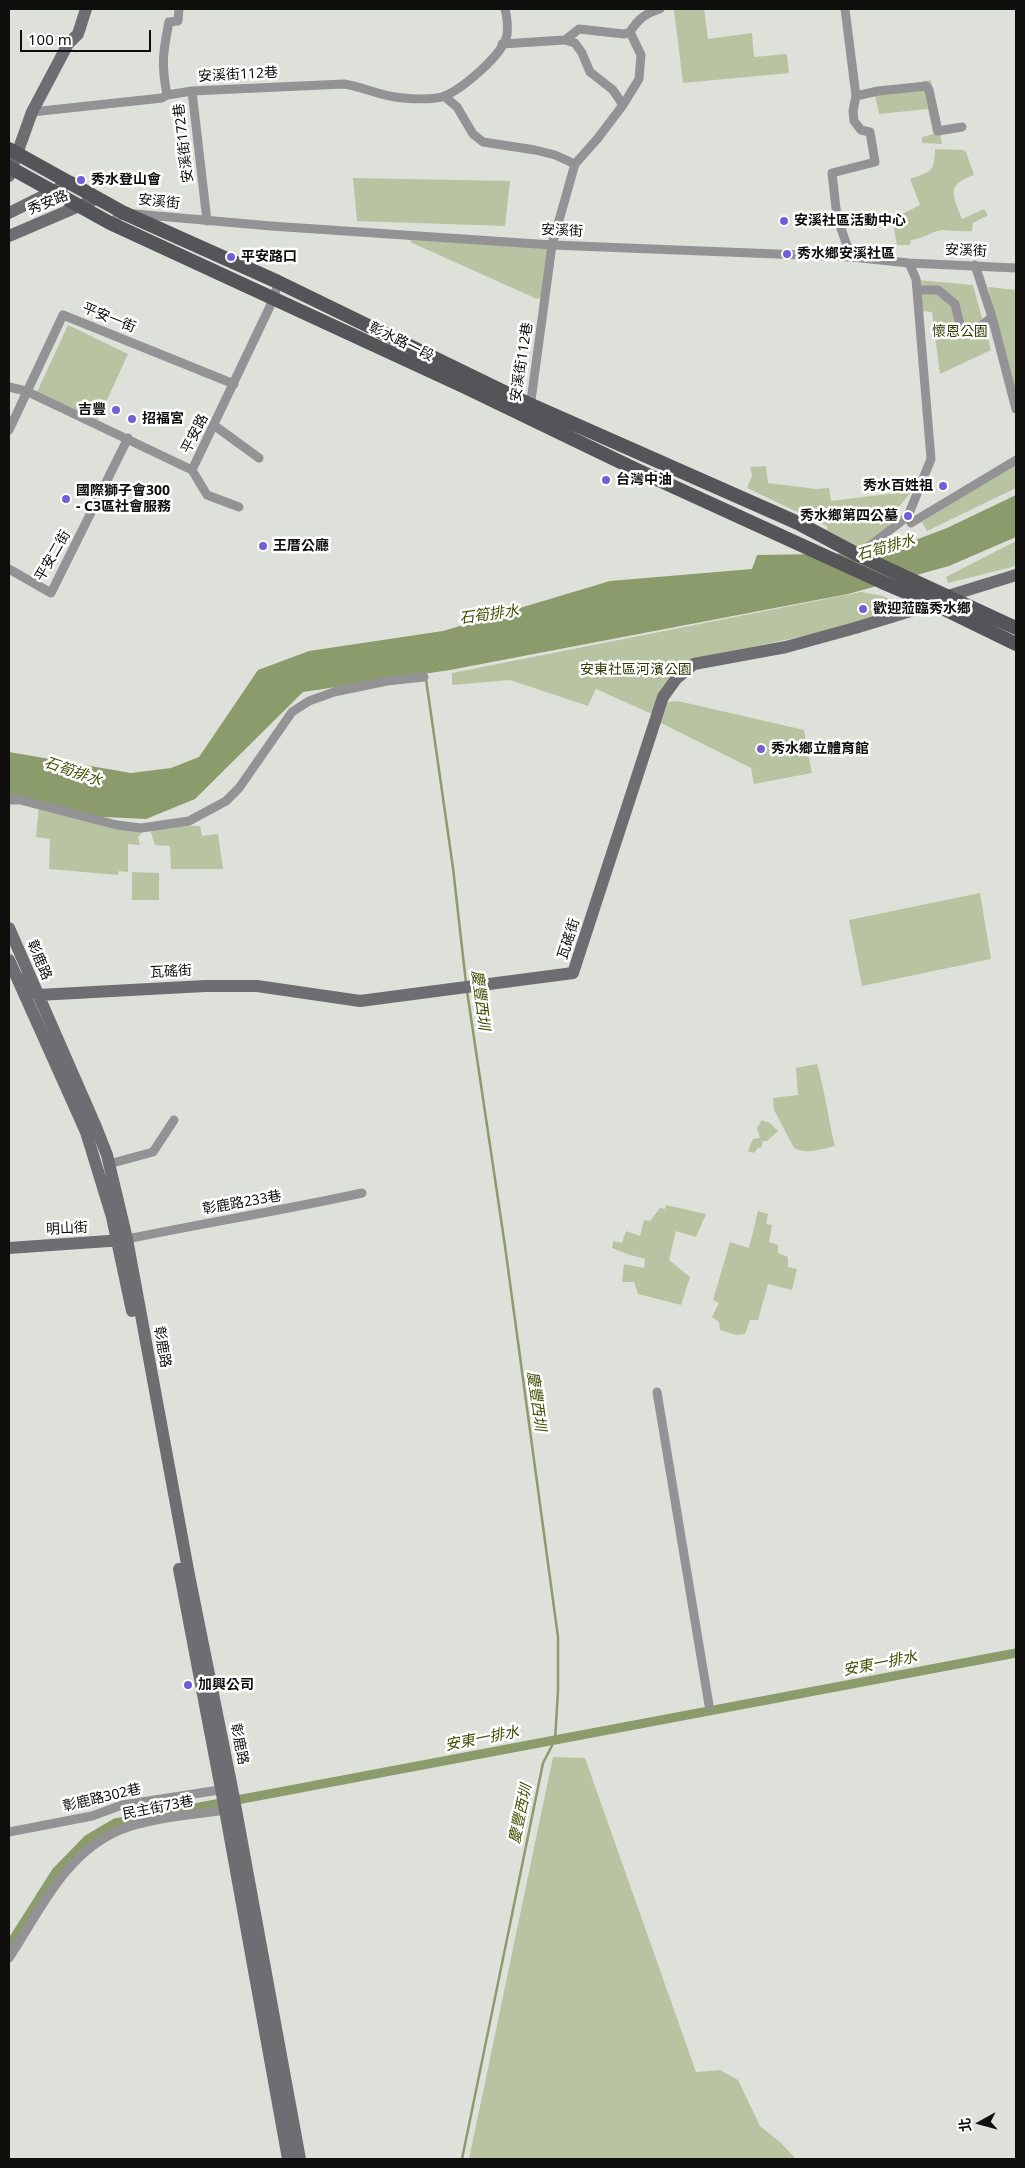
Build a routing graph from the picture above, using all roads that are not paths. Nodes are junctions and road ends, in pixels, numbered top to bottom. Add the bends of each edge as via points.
1 (86, 9) edge
2 (179, 9) edge
3 (506, 9) edge
4 (660, 9) edge
5 (844, 9) edge
6 (630, 32) junction
7 (565, 40) junction
8 (502, 44) junction
9 (192, 91) junction
10 (167, 95) junction
11 (444, 96) junction
12 (856, 96) junction
13 (623, 105) junction
14 (32, 112) junction
15 (962, 127) dead end
16 (13, 152) edge
17 (575, 164) junction
18 (10, 170) edge
19 (71, 182) junction
20 (54, 190) junction
21 (98, 198) junction
22 (81, 206) junction
23 (9, 212) edge
24 (124, 212) junction
25 (207, 221) junction
26 (110, 223) junction
27 (9, 236) edge
28 (552, 245) junction
29 (851, 257) junction
30 (909, 262) junction
31 (975, 265) junction
32 (1016, 268) edge
33 (278, 282) junction
34 (917, 290) junction
35 (274, 298) junction
36 (992, 317) junction
37 (234, 384) junction
38 (9, 387) edge
39 (26, 391) junction
40 (1016, 409) edge
41 (528, 411) junction
42 (215, 426) junction
43 (9, 430) edge
44 (128, 438) junction
45 (259, 458) dead end
46 (1016, 460) edge
47 (192, 470) junction
48 (239, 507) dead end
49 (908, 516) junction
50 (858, 555) junction
51 (9, 569) edge
52 (1016, 574) edge
53 (948, 596) junction
54 (934, 604) junction
55 (1016, 628) edge
56 (1016, 644) edge
57 (424, 677) dead end
58 (9, 800) edge
59 (9, 928) edge
60 (9, 960) edge
61 (16, 976) junction
62 (38, 995) junction
63 (174, 1120) dead end
64 (91, 1130) junction
65 (109, 1164) junction
66 (362, 1193) dead end
67 (122, 1240) junction
68 (9, 1248) edge
69 (657, 1392) dead end
70 (710, 1705) dead end
71 (226, 1788) junction
72 (230, 1809) junction
73 (9, 1832) edge
74 (9, 1958) edge
75 (265, 2000) junction
76 (288, 2159) edge
77 (300, 2159) edge

1 - 14 main road via 78,34 68,44
2 - 10 street via 178,21 169,22 162,60
3 - 8 street via 507,37
4 - 6 street via 649,12 636,22
5 - 12 street
6 - 7 street via 579,29
6 - 13 street, 安溪街112巷 via 641,55 640,79
7 - 8 street
7 - 13 street via 575,43 590,72 613,90
8 - 11 street via 483,70
9 - 10 street, 安溪街112巷
9 - 11 street, 安溪街112巷 via 344,84 401,98
9 - 25 street, 安溪街172巷
10 - 14 street, 安溪街112巷
11 - 17 street via 457,107 473,134 483,142 535,150
12 - 15 street via 926,86 938,131
12 - 29 street via 852,111 854,121 861,130 870,132 875,162 832,173 831,179 837,217
13 - 17 street, 安溪街112巷
14 - 16 main road
16 - 18 main road
16 - 19 main road, 彰水路一段
17 - 28 street, 安溪街112巷
18 - 20 main road, 彰水路一段
19 - 20 main road, 秀安路
19 - 21 main road, 彰水路一段
20 - 22 main road, 彰水路一段
20 - 23 main road, 秀安路
21 - 22 main road, 秀安路
21 - 24 main road, 彰水路一段
22 - 26 main road, 彰水路一段
22 - 27 main road, 秀安路
24 - 25 street, 安溪街
24 - 26 street, 安溪街
24 - 33 main road, 彰水路一段
25 - 28 street, 安溪街
26 - 35 main road, 彰水路一段
28 - 29 street, 安溪街
28 - 41 street, 安溪街112巷
29 - 30 street, 安溪街
30 - 31 street, 安溪街
30 - 34 street
31 - 32 street, 安溪街
31 - 36 street
33 - 35 street, 平安路
33 - 41 main road, 彰水路一段
34 - 36 street via 938,290 955,304 964,331 981,326
34 - 49 street via 931,458
35 - 37 street, 平安路
35 - 41 main road, 彰水路一段
36 - 40 street
37 - 39 street, 平安一街 via 62,315
37 - 42 street, 平安路
38 - 39 street, 平安路
39 - 43 street, 平安一街
39 - 44 street, 平安路
41 - 50 main road, 彰水路一段 via 798,523
41 - 54 main road, 彰水路一段 via 790,539
42 - 45 street
42 - 47 street, 平安路
44 - 47 street, 平安路
44 - 51 street, 平安二街 via 51,593
46 - 49 street via 911,523
47 - 48 street via 207,495
49 - 50 street
50 - 53 main road, 彰水路一段
52 - 53 main road, 瓦磘街
53 - 54 main road, 瓦磘街
53 - 55 main road
54 - 56 main road
54 - 62 main road, 瓦磘街 via 786,647 694,664 676,679 663,697 574,973 360,1001 257,986 186,986
57 - 58 street via 386,681 309,701 292,712 226,802 189,820 141,828
59 - 62 main road, 彰鹿路
60 - 61 main road, 彰鹿路
61 - 62 main road
61 - 64 main road, 彰鹿路
62 - 64 main road, 彰鹿路
63 - 65 street via 153,1152
64 - 65 main road, 彰鹿路
64 - 67 main road, 彰鹿路 via 112,1216
65 - 67 main road, 彰鹿路
66 - 67 street, 彰鹿路233巷
67 - 68 main road, 明山街
67 - 71 main road, 彰鹿路 via 132,1312
69 - 70 street
71 - 72 main road, 彰鹿路
71 - 73 street, 彰鹿路302巷 via 122,1805 92,1816
72 - 74 street, 民主街73巷 via 143,1823 120,1829 94,1843 76,1858 56,1884
72 - 75 main road
75 - 76 main road
75 - 77 main road

